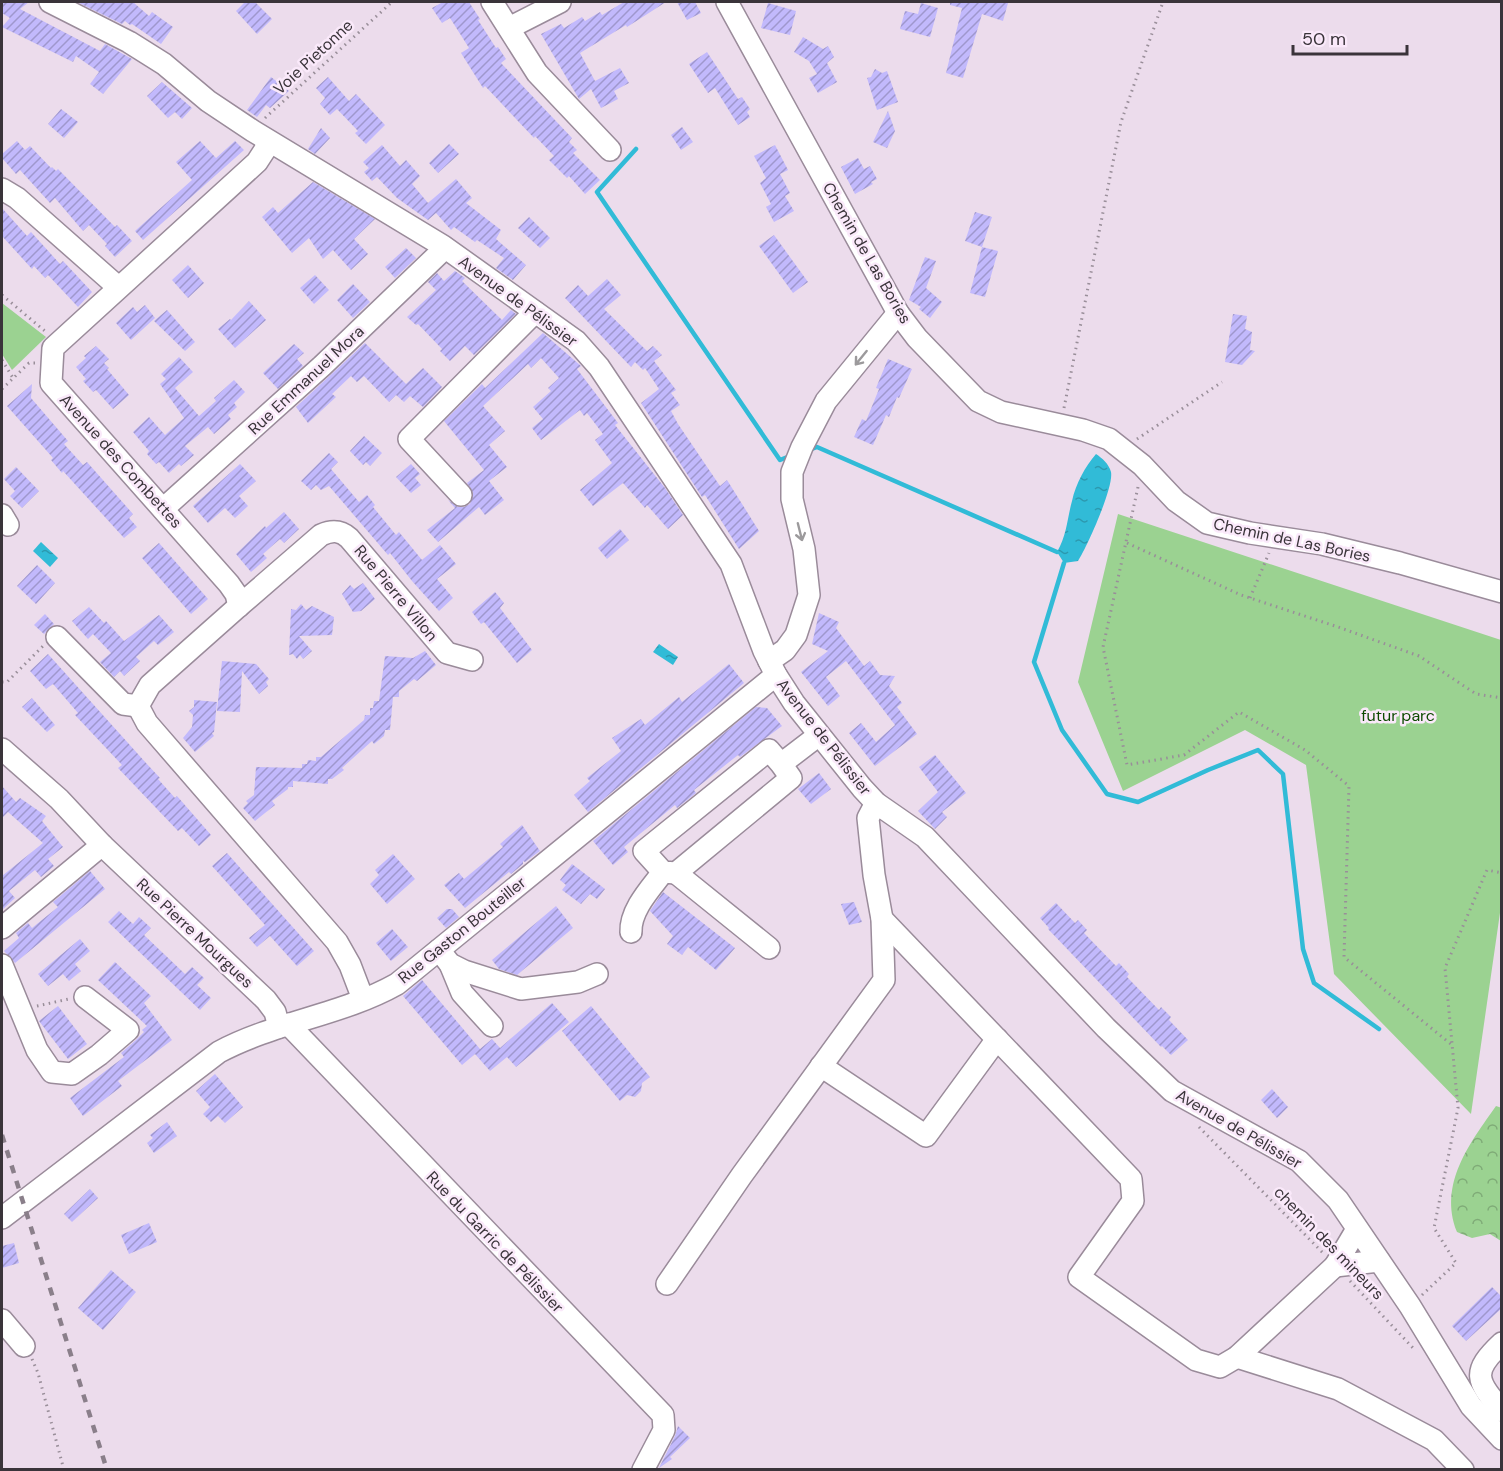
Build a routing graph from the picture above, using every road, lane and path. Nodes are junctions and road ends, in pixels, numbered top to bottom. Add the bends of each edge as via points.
1 (50, 2) edge
2 (392, 2) edge
3 (492, 2) edge
4 (560, 2) edge
5 (727, 2) edge
6 (1163, 2) edge
7 (509, 28) junction
8 (261, 137) junction
9 (610, 150) dead end
10 (2, 189) edge
11 (446, 248) junction
12 (118, 287) junction
13 (2, 295) edge
14 (536, 312) junction
15 (898, 313) junction
16 (58, 342) junction
17 (2, 360) edge
18 (52, 363) junction
19 (13, 378) junction
20 (1221, 382) dead end
21 (2, 389) edge
22 (1061, 424) junction
23 (1123, 448) junction
24 (1142, 465) junction
25 (461, 495) dead end
26 (164, 509) junction
27 (1276, 537) junction
28 (1127, 543) junction
29 (1502, 592) edge
30 (1250, 598) junction
31 (239, 606) junction
32 (57, 636) joint
33 (472, 660) dead end
34 (773, 668) junction
35 (2, 682) edge
36 (1502, 698) edge
37 (138, 706) junction
38 (819, 735) junction
39 (2, 750) edge
40 (781, 764) junction
41 (876, 803) junction
42 (102, 845) junction
43 (670, 872) junction
44 (1502, 873) edge
45 (882, 919) junction
46 (2, 928) edge
47 (631, 932) dead end
48 (769, 948) dead end
49 (444, 957) junction
50 (2, 965) edge
51 (597, 974) dead end
52 (86, 997) joint
53 (363, 999) junction
54 (20, 1009) junction
55 (283, 1025) junction
56 (492, 1026) dead end
57 (997, 1039) junction
58 (1452, 1045) junction
59 (821, 1066) junction
60 (1199, 1127) dead end
61 (2, 1218) edge
62 (1357, 1229) junction
63 (1379, 1261) junction
64 (1335, 1266) junction
65 (667, 1284) dead end
66 (1410, 1306) junction
67 (2, 1320) edge
68 (1502, 1343) edge
69 (24, 1346) joint
70 (1417, 1352) dead end
71 (1237, 1357) junction
72 (1502, 1411) edge
73 (1502, 1439) edge
74 (64, 1470) edge
75 (643, 1470) edge
76 (1463, 1470) edge

1 - 8 street, Avenue de Pélissier via 155,58
2 - 8 path, Voie Pietonne via 260,122
3 - 7 street
4 - 7 street
5 - 15 street, Chemin de Las Bories
6 - 22 path via 1121,122
7 - 9 street via 537,73
8 - 11 street, Avenue de Pélissier
8 - 12 street via 257,162
10 - 12 street
11 - 14 street, Avenue de Pélissier
11 - 26 street, Rue Emmanuel Mora
12 - 16 street
13 - 16 path
14 - 25 street via 409,438
14 - 34 street, Avenue de Pélissier via 576,341 599,367 717,544 730,564
15 - 22 street, Chemin de Las Bories via 978,400 1001,412
15 -> 34 street, Rue Gaston Bouteiller via 826,401 792,472 792,499 804,549 808,595 796,635
16 - 18 street, Avenue des Combettes via 53,348
17 - 19 path
18 - 19 path via 29,363
18 - 26 street, Avenue des Combettes via 51,383
19 - 21 path
20 - 23 path
22 - 23 street, Chemin de Las Bories via 1109,439
23 - 24 street, Chemin de Las Bories
24 - 27 street, Chemin de Las Bories via 1176,501 1207,524
24 - 28 path
26 - 31 street, Avenue des Combettes via 229,584
27 - 29 street, Chemin de Las Bories via 1322,544
27 - 30 path
28 - 30 path
28 - 58 path via 1103,647 1127,765 1184,755 1239,712 1305,750 1349,786 1344,957
30 - 36 path via 1419,656 1476,694
31 - 33 street, Rue Pierre Villon via 321,535 342,532 447,653
31 - 37 street via 150,685
32 - 35 path via 7,682
32 - 37 street via 123,704
34 - 38 street, Avenue de Pélissier
34 - 49 street, Rue Gaston Bouteiller
37 - 53 street via 147,723 337,942
38 - 40 street
38 - 41 street, Avenue de Pélissier
39 - 42 street, Rue Pierre Mourgues via 59,799
40 - 43 street via 791,778
40 - 43 street via 770,750 644,851
41 - 45 street via 868,818
41 - 62 street, Avenue de Pélissier via 925,837 1106,1028 1172,1091 1299,1161 1338,1200
42 - 46 street
42 - 55 street, Rue Pierre Mourgues via 266,1000
43 - 47 street via 643,899 631,923
43 - 48 street
44 - 58 path via 1487,870 1445,968
45 - 57 street
45 - 59 street via 884,980
49 - 51 street via 521,989 578,982
49 - 53 street, Rue Gaston Bouteiller
49 - 56 street via 462,993
50 - 54 street
52 - 54 path
52 - 54 street via 128,1030 72,1074 52,1072
53 - 55 street, Rue Gaston Bouteiller
55 - 61 street, Rue Gaston Bouteiller via 234,1044 202,1063
55 - 75 street, Rue du Garric de Pélissier via 663,1415 664,1430
57 - 59 street via 926,1136
57 - 71 street via 1131,1179 1133,1201 1079,1276 1196,1360 1220,1367
58 - 66 path via 1458,1108 1434,1228 1456,1263
59 - 65 street
60 - 64 path, chemin des mineurs
62 - 63 street, Avenue de Pélissier
62 - 64 street
63 - 64 street
63 - 66 street, Avenue de Pélissier
64 - 70 path, chemin des mineurs
64 - 71 street
66 - 73 street, Avenue de Pélissier via 1471,1406
67 - 69 street
68 - 72 street via 1479,1371 1482,1384
69 - 74 path via 38,1373
71 - 76 street via 1338,1389 1434,1440

